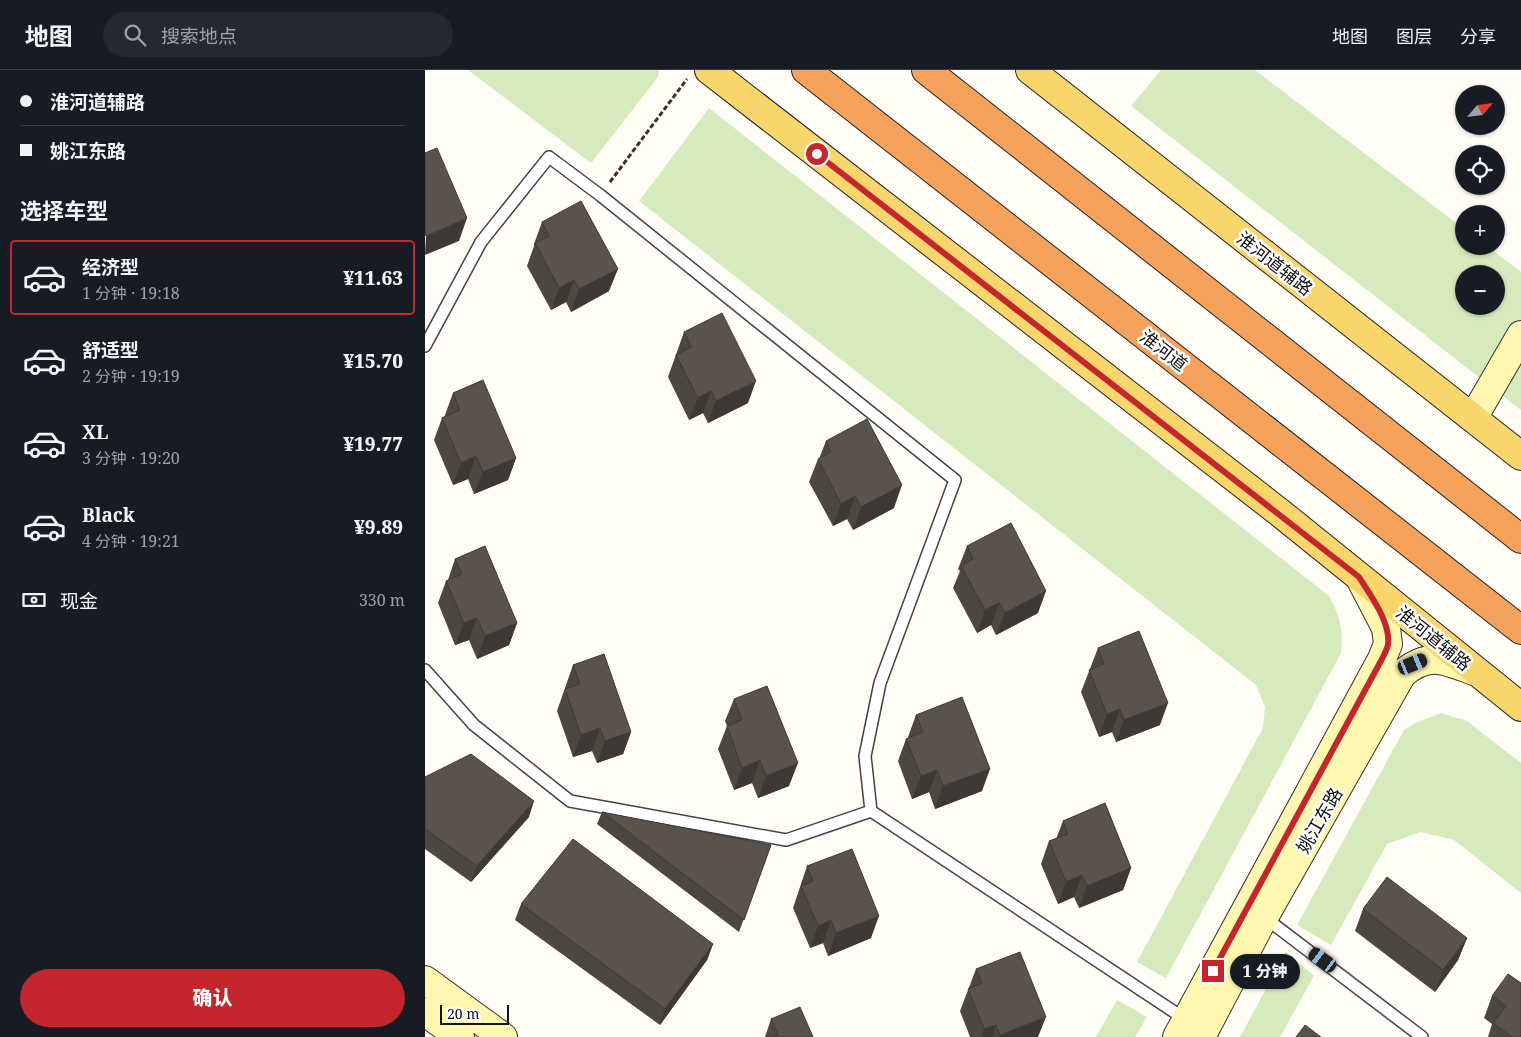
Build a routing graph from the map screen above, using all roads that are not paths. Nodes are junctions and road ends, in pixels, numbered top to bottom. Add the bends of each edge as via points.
1 (806, 70) edge
2 (926, 70) edge
3 (1030, 70) edge
4 (698, 74) edge
5 (1521, 335) edge
6 (425, 346) edge
7 (1473, 418) junction
8 (1521, 456) edge
9 (1521, 539) edge
10 (1359, 577) junction
11 (1521, 630) edge
12 (425, 670) edge
13 (1474, 671) junction
14 (1521, 707) edge
15 (871, 811) junction
16 (1256, 911) junction
17 (425, 980) edge
18 (425, 1012) edge
19 (1192, 1031) edge
20 (460, 1037) edge
21 (503, 1037) edge
22 (1422, 1037) edge

1 - 11 highway, 淮河道
2 - 9 highway
3 - 7 main road, 淮河道辅路
4 - 10 main road, 淮河道辅路
5 - 7 street
6 - 15 lane via 481,242 549,157 955,480 880,683 865,756
7 - 8 main road, 淮河道辅路
10 - 13 main road, 淮河道辅路
10 - 16 street, 姚江东路 via 1386,628 1388,644
12 - 15 lane via 473,725 570,801 786,840
13 - 14 main road, 淮河道辅路
13 - 16 street, 姚江东路 via 1443,660 1427,659 1413,664 1402,674
15 - 19 lane
16 - 19 street, 姚江东路
16 - 22 lane
17 - 21 street
18 - 20 street

